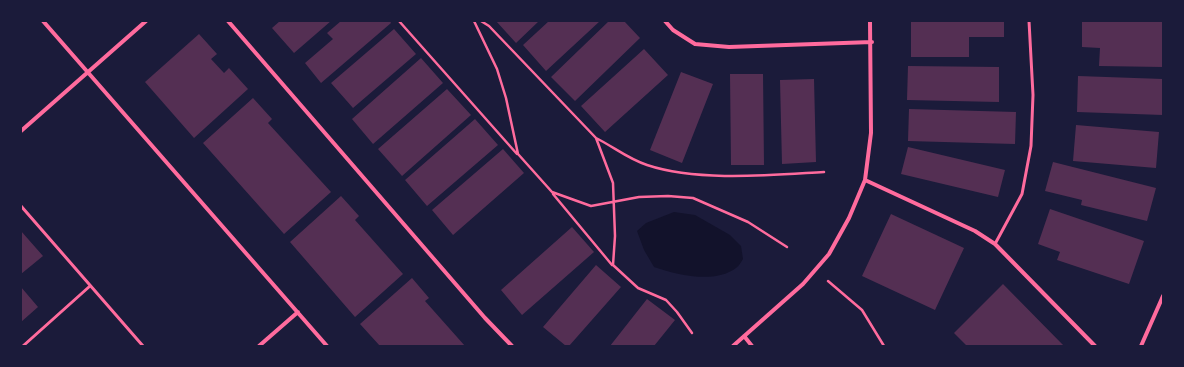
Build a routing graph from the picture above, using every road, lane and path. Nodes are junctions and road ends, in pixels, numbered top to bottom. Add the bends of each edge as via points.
1 (43, 21) edge
2 (146, 21) edge
3 (228, 21) edge
4 (399, 21) edge
5 (474, 21) edge
6 (481, 21) edge
7 (665, 21) edge
8 (870, 21) edge
9 (1029, 21) edge
10 (872, 42) junction
11 (87, 72) junction
12 (21, 131) edge
13 (596, 138) junction
14 (518, 154) junction
15 (824, 172) dead end
16 (865, 180) junction
17 (552, 192) junction
18 (613, 203) junction
19 (21, 206) edge
20 (995, 244) junction
21 (787, 248) dead end
22 (613, 265) junction
23 (828, 281) dead end
24 (90, 286) junction
25 (1163, 296) edge
26 (298, 312) junction
27 (692, 333) dead end
28 (744, 336) junction
29 (23, 346) edge
30 (143, 346) edge
31 (259, 346) edge
32 (327, 346) edge
33 (512, 346) edge
34 (733, 346) edge
35 (752, 346) edge
36 (884, 346) edge
37 (1095, 346) edge
38 (1141, 346) edge

1 - 11 street
2 - 11 street
3 - 33 street
4 - 14 path
5 - 14 path via 497,69
6 - 13 path via 489,26
7 - 10 street via 672,30 695,44 729,47
8 - 10 street
9 - 20 lane via 1033,95 1031,146 1022,194
10 - 16 street via 871,133
11 - 12 street
11 - 26 street
13 - 15 path via 638,162 679,172 742,176
13 - 18 path via 613,183
14 - 17 path
16 - 20 street via 975,231
16 - 28 street via 849,218 829,254 803,284
17 - 18 path via 591,206
17 - 22 path
18 - 21 path via 654,196 693,198 748,222
18 - 22 path
19 - 24 lane
20 - 37 street
22 - 27 path via 638,288 666,300
23 - 36 path via 862,310
24 - 29 lane
24 - 30 lane
25 - 38 street
26 - 31 street
26 - 32 street
28 - 34 street
28 - 35 street

